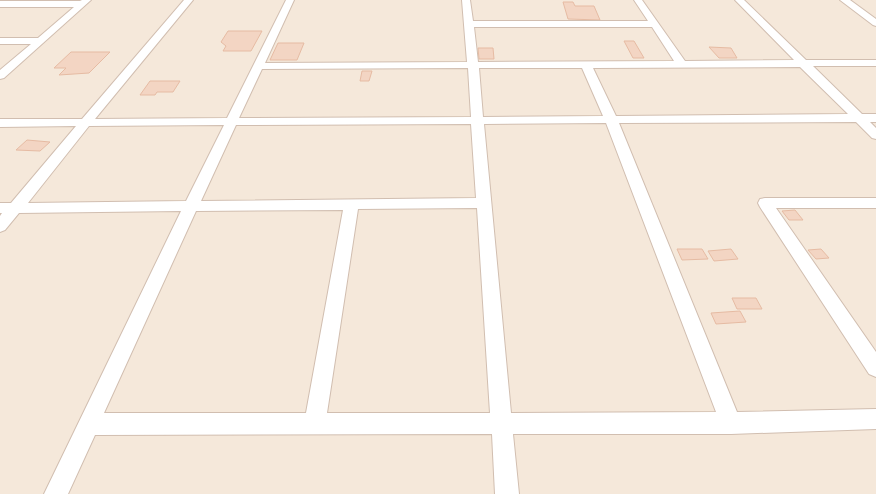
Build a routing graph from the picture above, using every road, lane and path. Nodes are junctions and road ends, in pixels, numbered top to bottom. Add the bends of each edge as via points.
1 (189, 0) edge
2 (290, 0) edge
3 (466, 0) edge
4 (638, 0) edge
5 (739, 0) edge
6 (844, 0) edge
7 (85, 2) edge
8 (0, 4) edge
9 (470, 24) junction
10 (654, 24) junction
11 (876, 24) edge
12 (0, 40) edge
13 (40, 41) junction
14 (681, 63) junction
15 (876, 63) edge
16 (586, 64) junction
17 (803, 64) junction
18 (473, 65) junction
19 (259, 66) junction
20 (0, 76) edge
21 (858, 118) junction
22 (876, 118) edge
23 (477, 120) junction
24 (611, 120) junction
25 (232, 121) junction
26 (86, 122) junction
27 (0, 123) edge
28 (876, 135) edge
29 (876, 203) edge
30 (484, 204) junction
31 (351, 205) junction
32 (191, 206) junction
33 (0, 208) edge
34 (15, 208) junction
35 (0, 226) edge
36 (876, 368) edge
37 (876, 419) edge
38 (315, 423) junction
39 (501, 423) junction
40 (731, 423) junction
41 (89, 424) junction
42 (56, 494) edge
43 (507, 494) edge

1 - 26 street
2 - 19 street
3 - 9 street
4 - 10 street
5 - 17 street
6 - 11 street
7 - 8 street
7 - 13 street
9 - 10 street
9 - 18 street
10 - 14 street
12 - 13 street
13 - 20 street
14 - 16 street
14 - 17 street
15 - 17 street
16 - 18 street
16 - 24 street
17 - 21 street
18 - 19 street
18 - 23 street
19 - 25 street
21 - 22 street
21 - 24 street
21 - 28 street
23 - 24 street
23 - 25 street
23 - 30 street
24 - 40 street
25 - 26 street
25 - 32 street
26 - 27 street
26 - 34 street
29 - 36 street via 764,202
30 - 31 street
30 - 39 street
31 - 32 street
31 - 38 street
32 - 34 street
32 - 41 street
33 - 34 street
34 - 35 street
37 - 40 street
38 - 39 street
38 - 41 street
39 - 40 street
39 - 43 street
41 - 42 street

